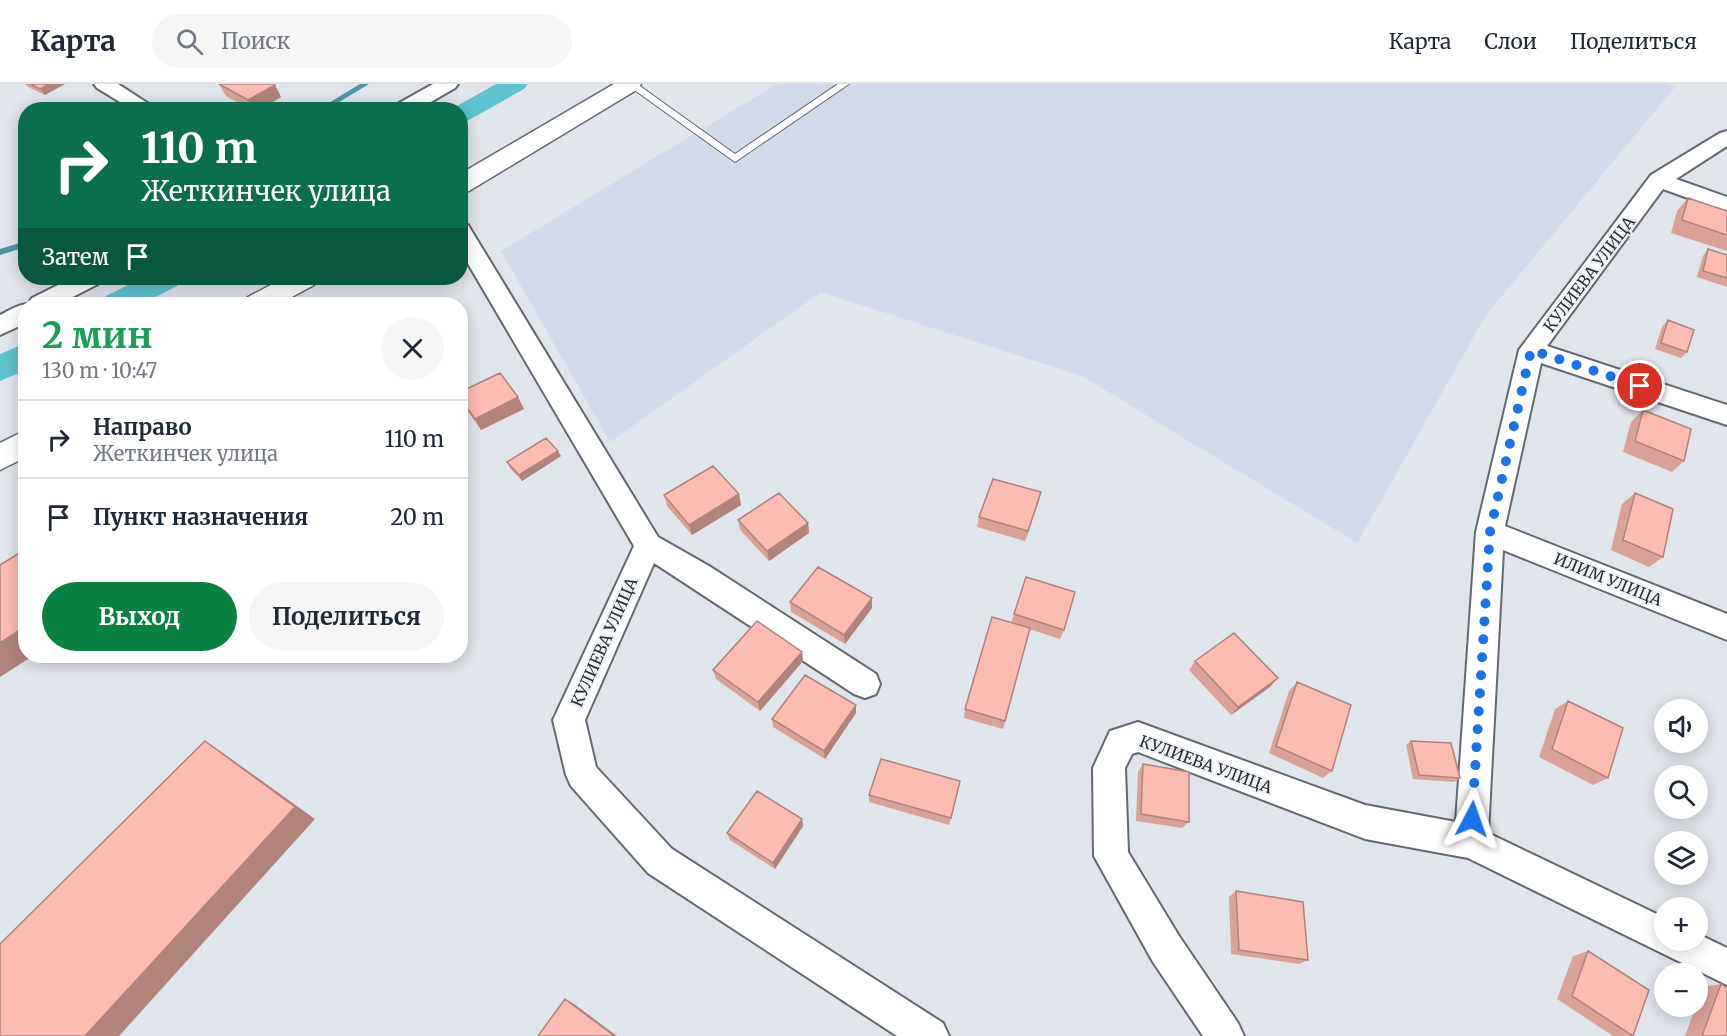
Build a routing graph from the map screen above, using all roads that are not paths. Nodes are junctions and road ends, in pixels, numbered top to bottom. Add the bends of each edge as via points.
1 (104, 84) edge
2 (448, 84) edge
3 (631, 84) edge
4 (844, 84) edge
5 (134, 102) edge
6 (415, 102) edge
7 (1727, 137) edge
8 (468, 179) edge
9 (1659, 180) junction
10 (1727, 205) edge
11 (468, 243) edge
12 (77, 285) edge
13 (292, 285) edge
14 (53, 297) edge
15 (270, 297) edge
16 (18, 316) edge
17 (0, 326) edge
18 (1531, 350) junction
19 (1727, 415) edge
20 (18, 447) edge
21 (0, 458) edge
22 (1490, 532) junction
23 (648, 545) junction
24 (1727, 627) edge
25 (865, 684) dead end
26 (1471, 843) junction
27 (1654, 932) edge
28 (1695, 951) edge
29 (1727, 967) edge
30 (930, 1036) edge
31 (1225, 1036) edge

1 - 5 street
2 - 6 street
3 - 4 lane via 735,159
3 - 8 street
7 - 9 street, КУЛИЕВА УЛИЦА
9 - 10 street
9 - 18 street, КУЛИЕВА УЛИЦА
11 - 23 street
12 - 14 street
13 - 15 street
16 - 17 street
18 - 19 street
18 - 22 street, КУЛИЕВА УЛИЦА
20 - 21 street
22 - 24 street, ИЛИМ УЛИЦА
22 - 26 street, КУЛИЕВА УЛИЦА
23 - 25 street
23 - 30 street, КУЛИЕВА УЛИЦА via 568,720 582,775 660,861
26 - 27 street, КУЛИЕВА УЛИЦА
26 - 31 street, КУЛИЕВА УЛИЦА via 1365,822 1138,737 1121,741 1109,768 1111,856 1166,949
28 - 29 street

